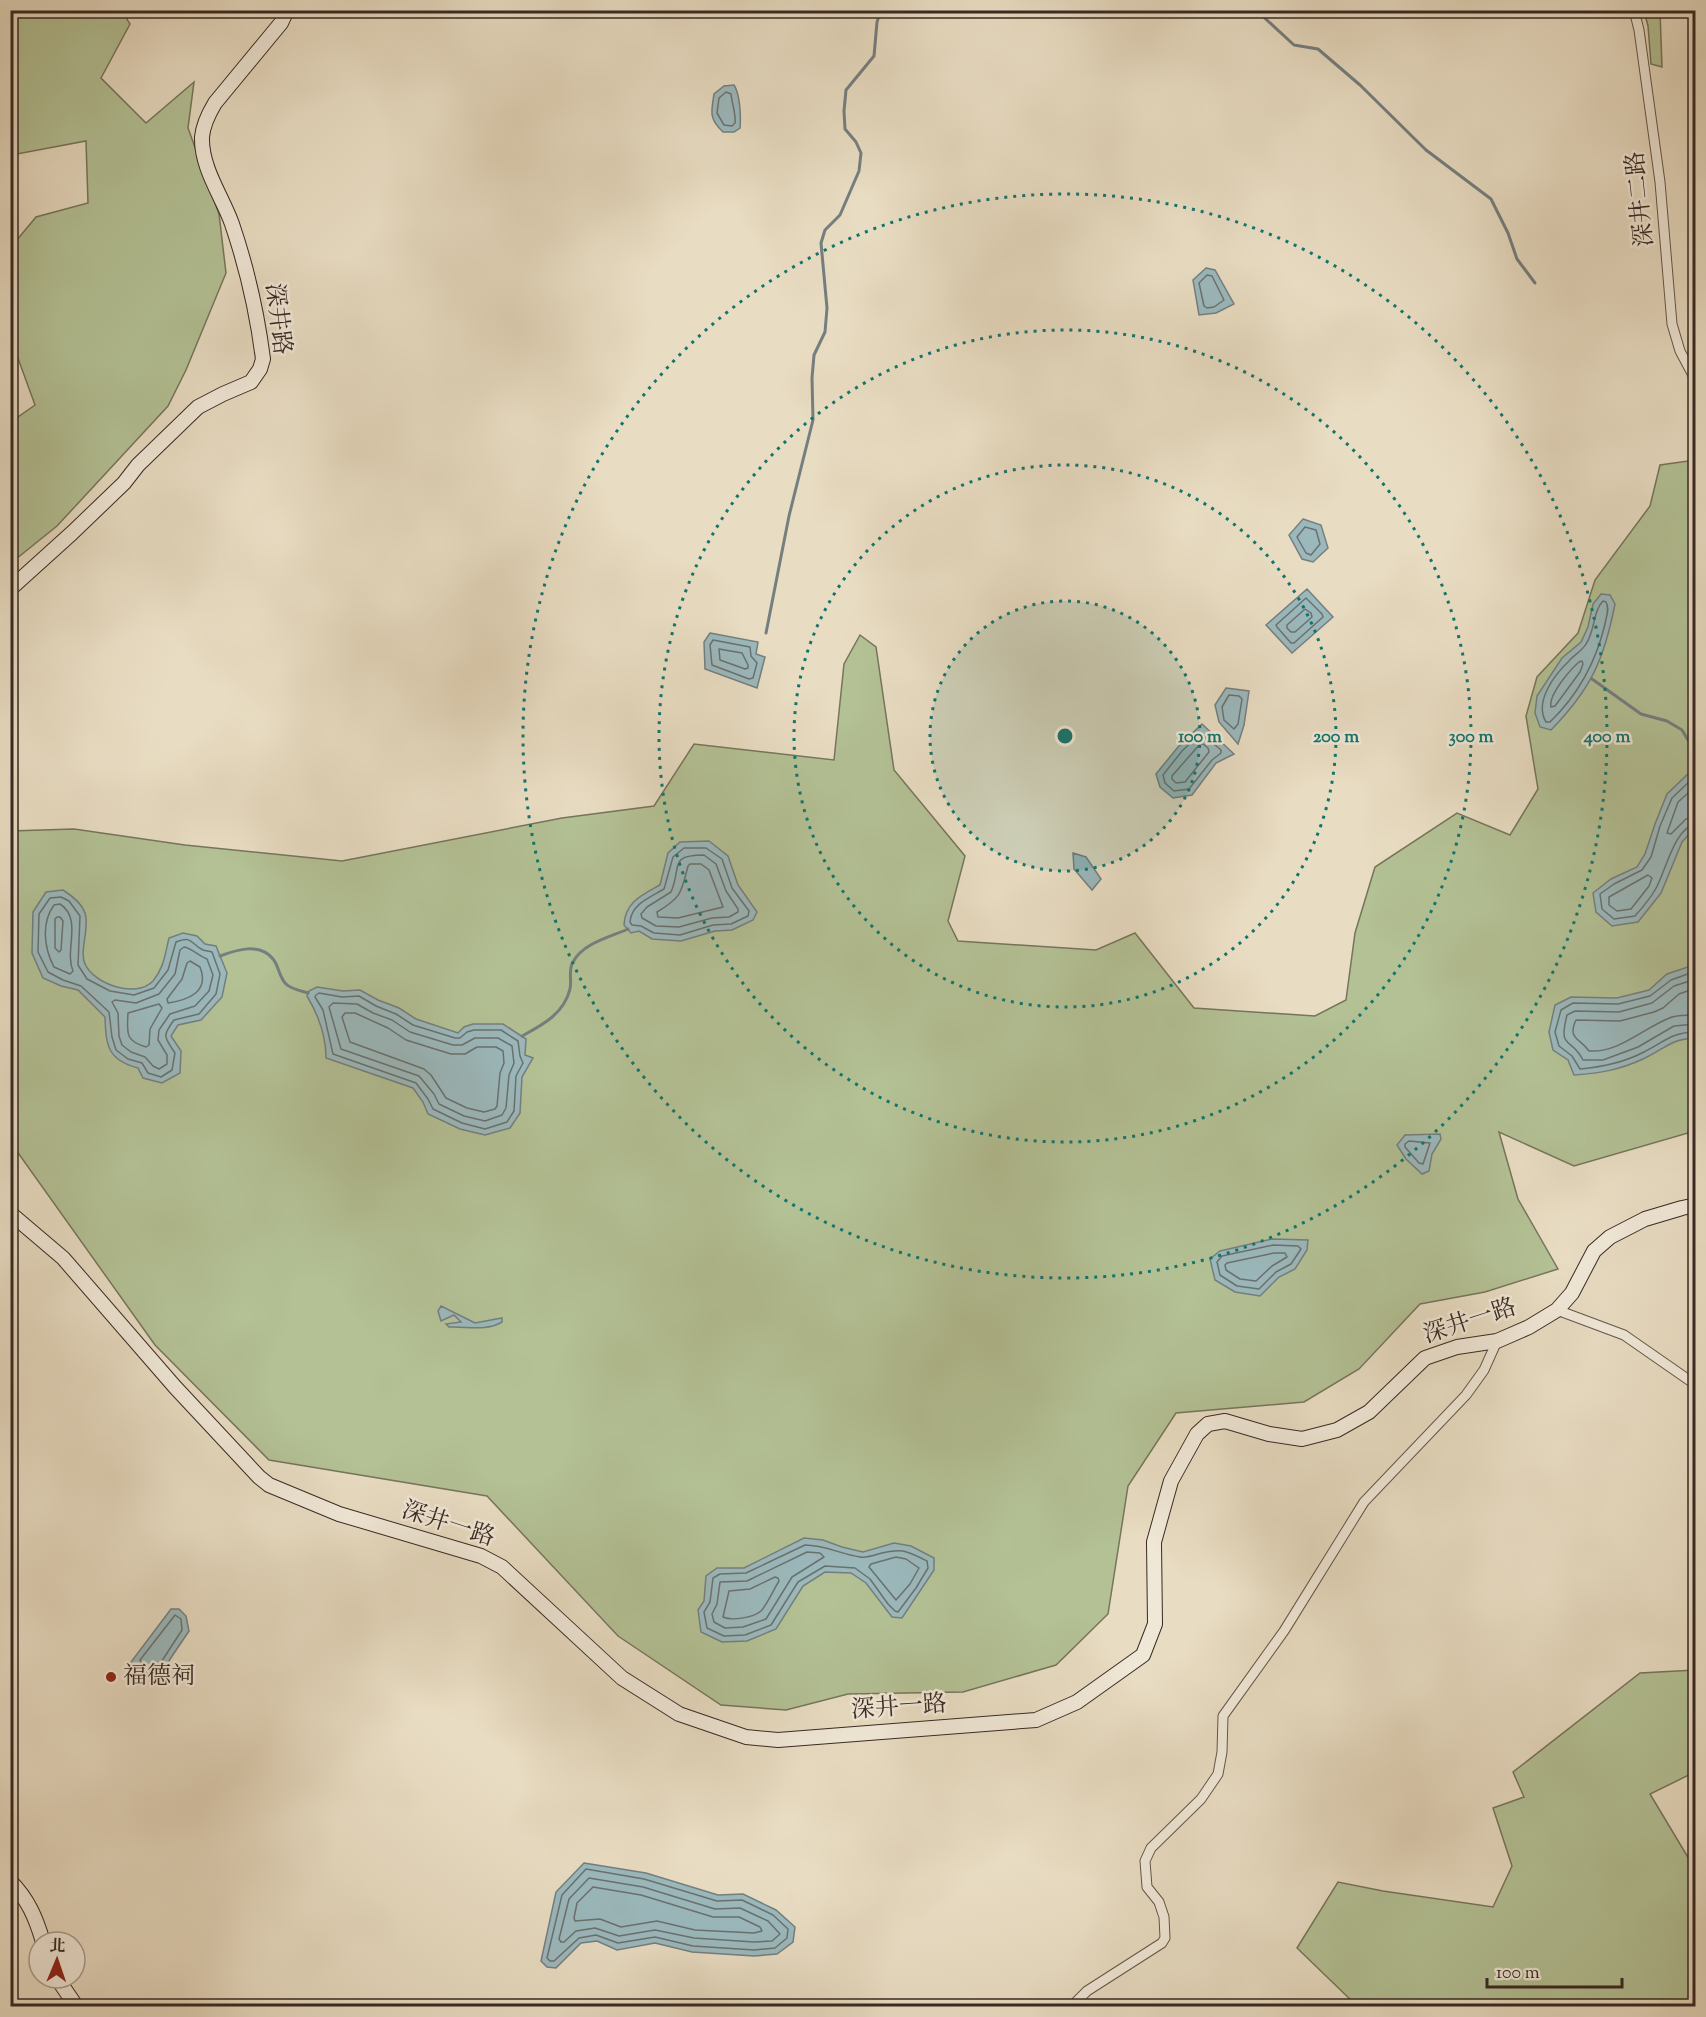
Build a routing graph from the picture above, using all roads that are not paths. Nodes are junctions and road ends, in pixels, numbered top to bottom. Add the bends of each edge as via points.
1 (286, 10) edge
2 (1634, 10) edge
3 (1695, 381) edge
4 (10, 590) edge
5 (1695, 1205) edge
6 (10, 1213) edge
7 (1557, 1310) junction
8 (1497, 1341) junction
9 (1695, 1385) edge
10 (10, 1881) edge
11 (40, 1930) edge
12 (65, 1990) edge
13 (76, 2007) edge
14 (1072, 2007) edge

1 - 4 street, 深井路 via 281,23 215,103 202,136 207,168 231,220 248,274 263,359 261,369 251,382 198,407
2 - 3 street, 深井二路 via 1660,182 1672,324
5 - 7 street, 深井一路 via 1645,1219 1610,1237 1594,1251 1572,1293
6 - 8 street, 深井一路 via 63,1258 175,1387 270,1485 339,1514 481,1556 502,1567 622,1677 679,1714 746,1737 778,1740 1036,1720 1077,1702 1143,1655 1155,1624 1154,1542 1171,1481 1197,1434 1208,1424 1225,1421 1302,1439 1337,1430 1369,1412 1425,1358 1457,1347
7 - 8 street, 深井一路 via 1529,1328
7 - 9 street via 1624,1335
8 - 14 street via 1484,1370 1466,1395 1364,1502 1284,1631 1223,1716 1218,1774 1201,1799 1151,1848 1145,1861 1147,1887 1159,1902 1164,1917 1162,1943 1086,1990
10 - 11 street via 24,1895
12 - 13 street

